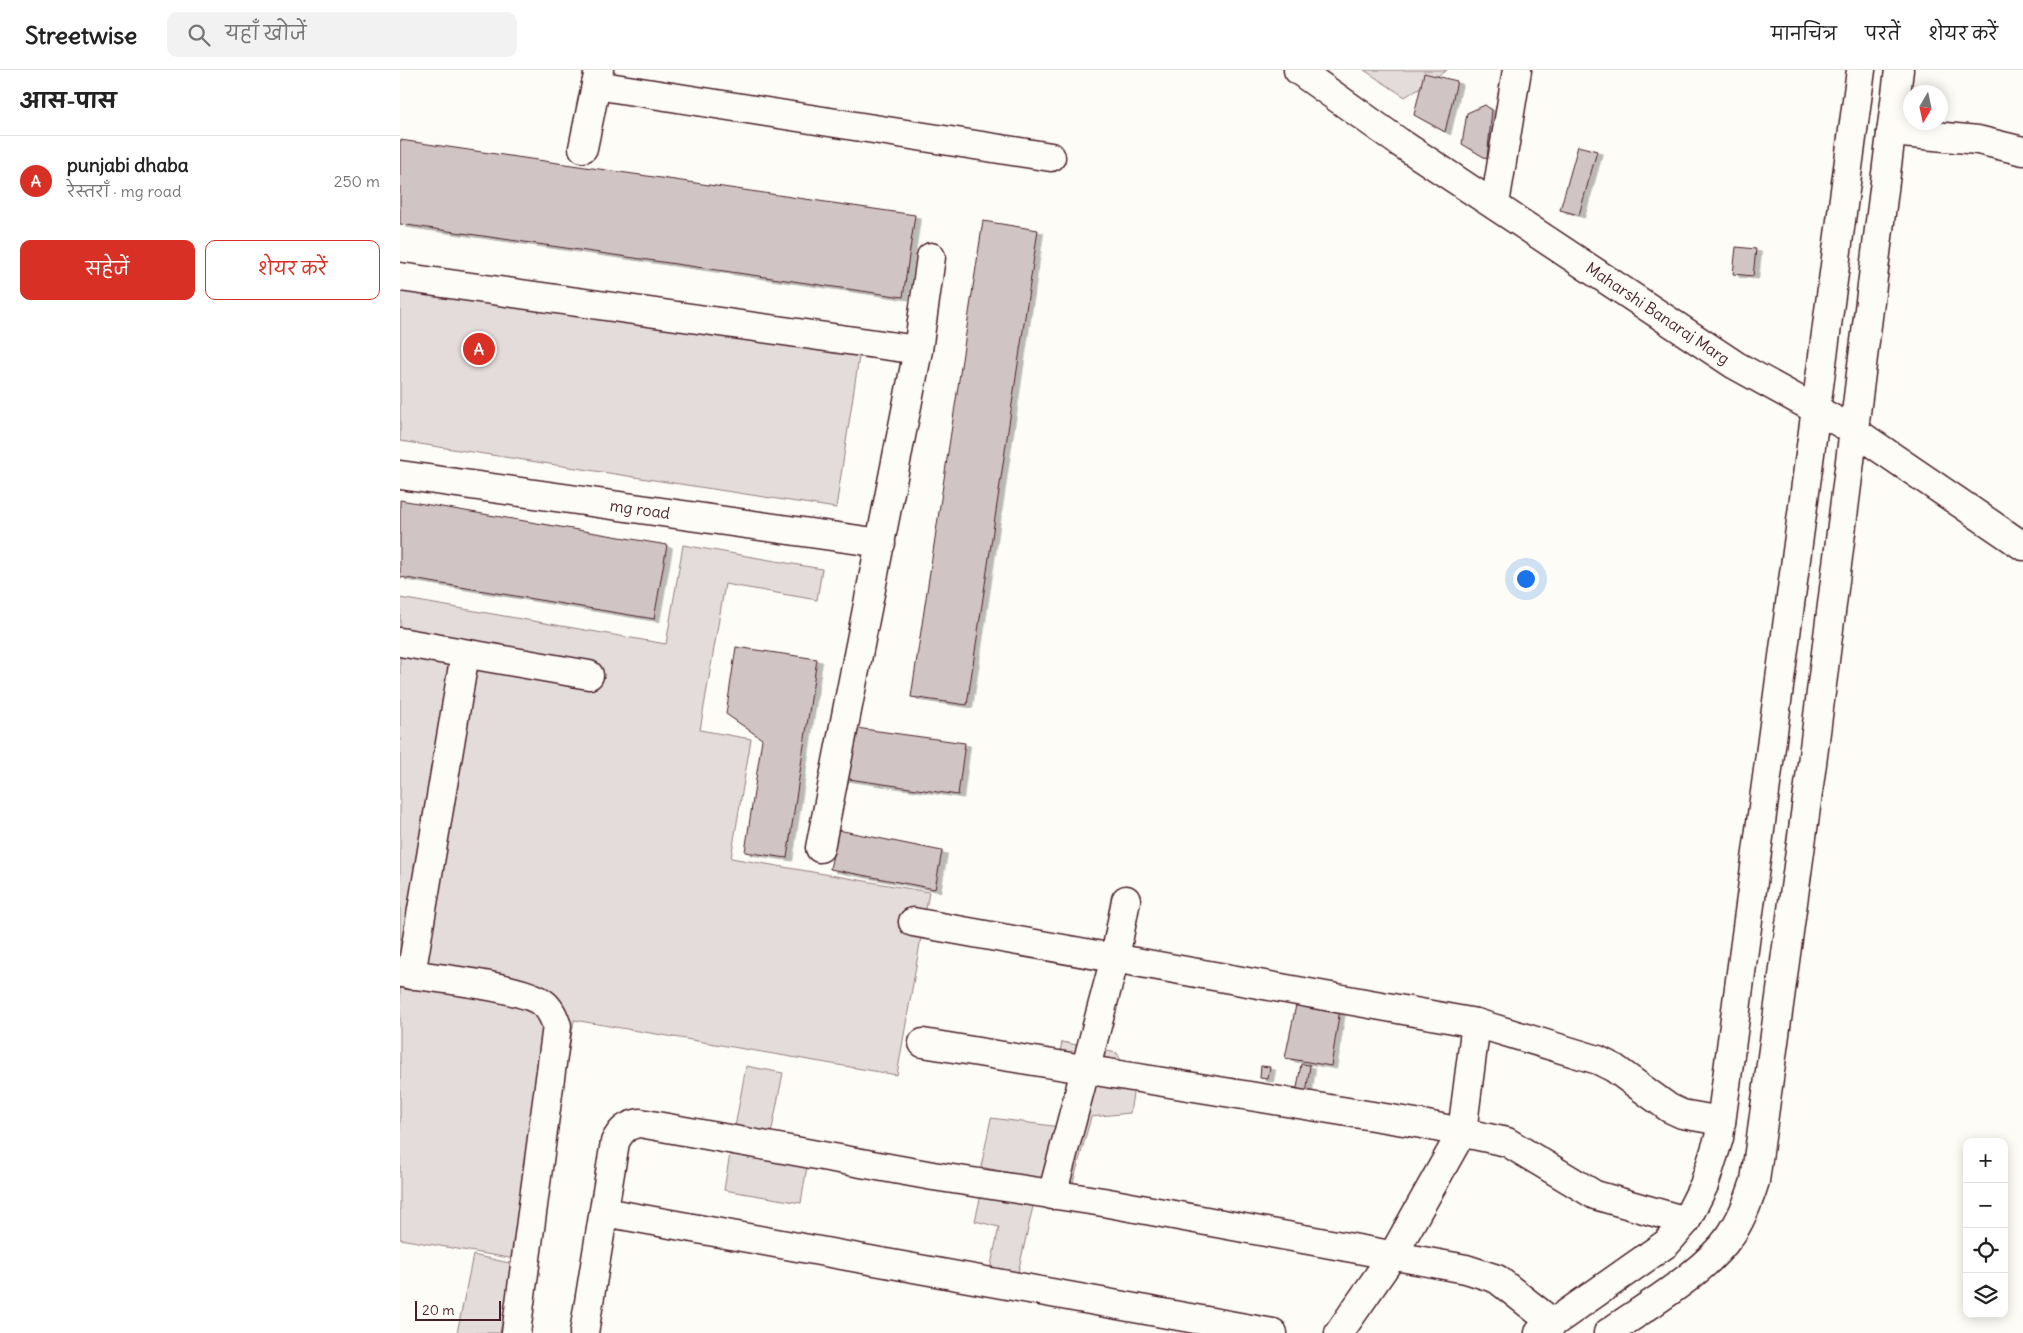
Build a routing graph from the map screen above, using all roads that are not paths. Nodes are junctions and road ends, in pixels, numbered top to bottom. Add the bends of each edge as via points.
1 (1298, 70) edge
2 (1517, 70) edge
3 (1860, 70) edge
4 (1899, 70) edge
5 (597, 78) edge
6 (1891, 132) junction
7 (583, 148) dead end
8 (2023, 151) edge
9 (1051, 157) dead end
10 (1495, 204) junction
11 (931, 256) dead end
12 (400, 277) edge
13 (918, 350) junction
14 (1816, 411) junction
15 (1853, 430) junction
16 (400, 475) edge
17 (881, 543) junction
18 (2023, 546) edge
19 (400, 642) edge
20 (465, 654) junction
21 (589, 675) dead end
22 (820, 848) dead end
23 (1126, 900) dead end
24 (913, 922) dead end
25 (1115, 958) junction
26 (405, 974) edge
27 (1476, 1023) junction
28 (923, 1043) dead end
29 (1084, 1069) junction
30 (1721, 1122) junction
31 (1462, 1132) junction
32 (1052, 1194) junction
33 (604, 1212) junction
34 (1686, 1221) junction
35 (1393, 1255) junction
36 (1546, 1328) edge
37 (516, 1333) edge
38 (584, 1333) edge
39 (1273, 1333) edge
40 (1339, 1333) edge
41 (1608, 1333) edge

1 - 10 street, Maharshi Banaraj Marg via 1399,142
2 - 10 street
3 - 14 street
4 - 6 street
5 - 7 street
5 - 9 street
6 - 8 street via 1978,140
6 - 15 street
10 - 14 street, Maharshi Banaraj Marg via 1736,365
11 - 13 street
12 - 13 street
13 - 17 street
14 - 15 street, Maharshi Banaraj Marg
14 - 30 street
15 - 18 street, Maharshi Banaraj Marg
15 - 41 street via 1755,1181 1745,1212 1730,1237 1707,1263
16 - 17 street, mg road
17 - 22 street
19 - 20 street
20 - 21 street
20 - 26 street
23 - 25 street
24 - 25 street
25 - 27 street
25 - 29 street
26 - 37 street via 530,996 553,1014 557,1026
27 - 30 street via 1598,1060 1676,1111
27 - 31 street
28 - 29 street
29 - 31 street
29 - 32 street
30 - 34 street via 1704,1185
31 - 34 street via 1507,1142 1595,1195
31 - 35 street
32 - 33 street via 933,1176 640,1122 629,1124 615,1142
32 - 35 street
33 - 38 street
33 - 39 street
34 - 36 street via 1667,1243
35 - 36 street via 1466,1269 1497,1279
35 - 40 street

